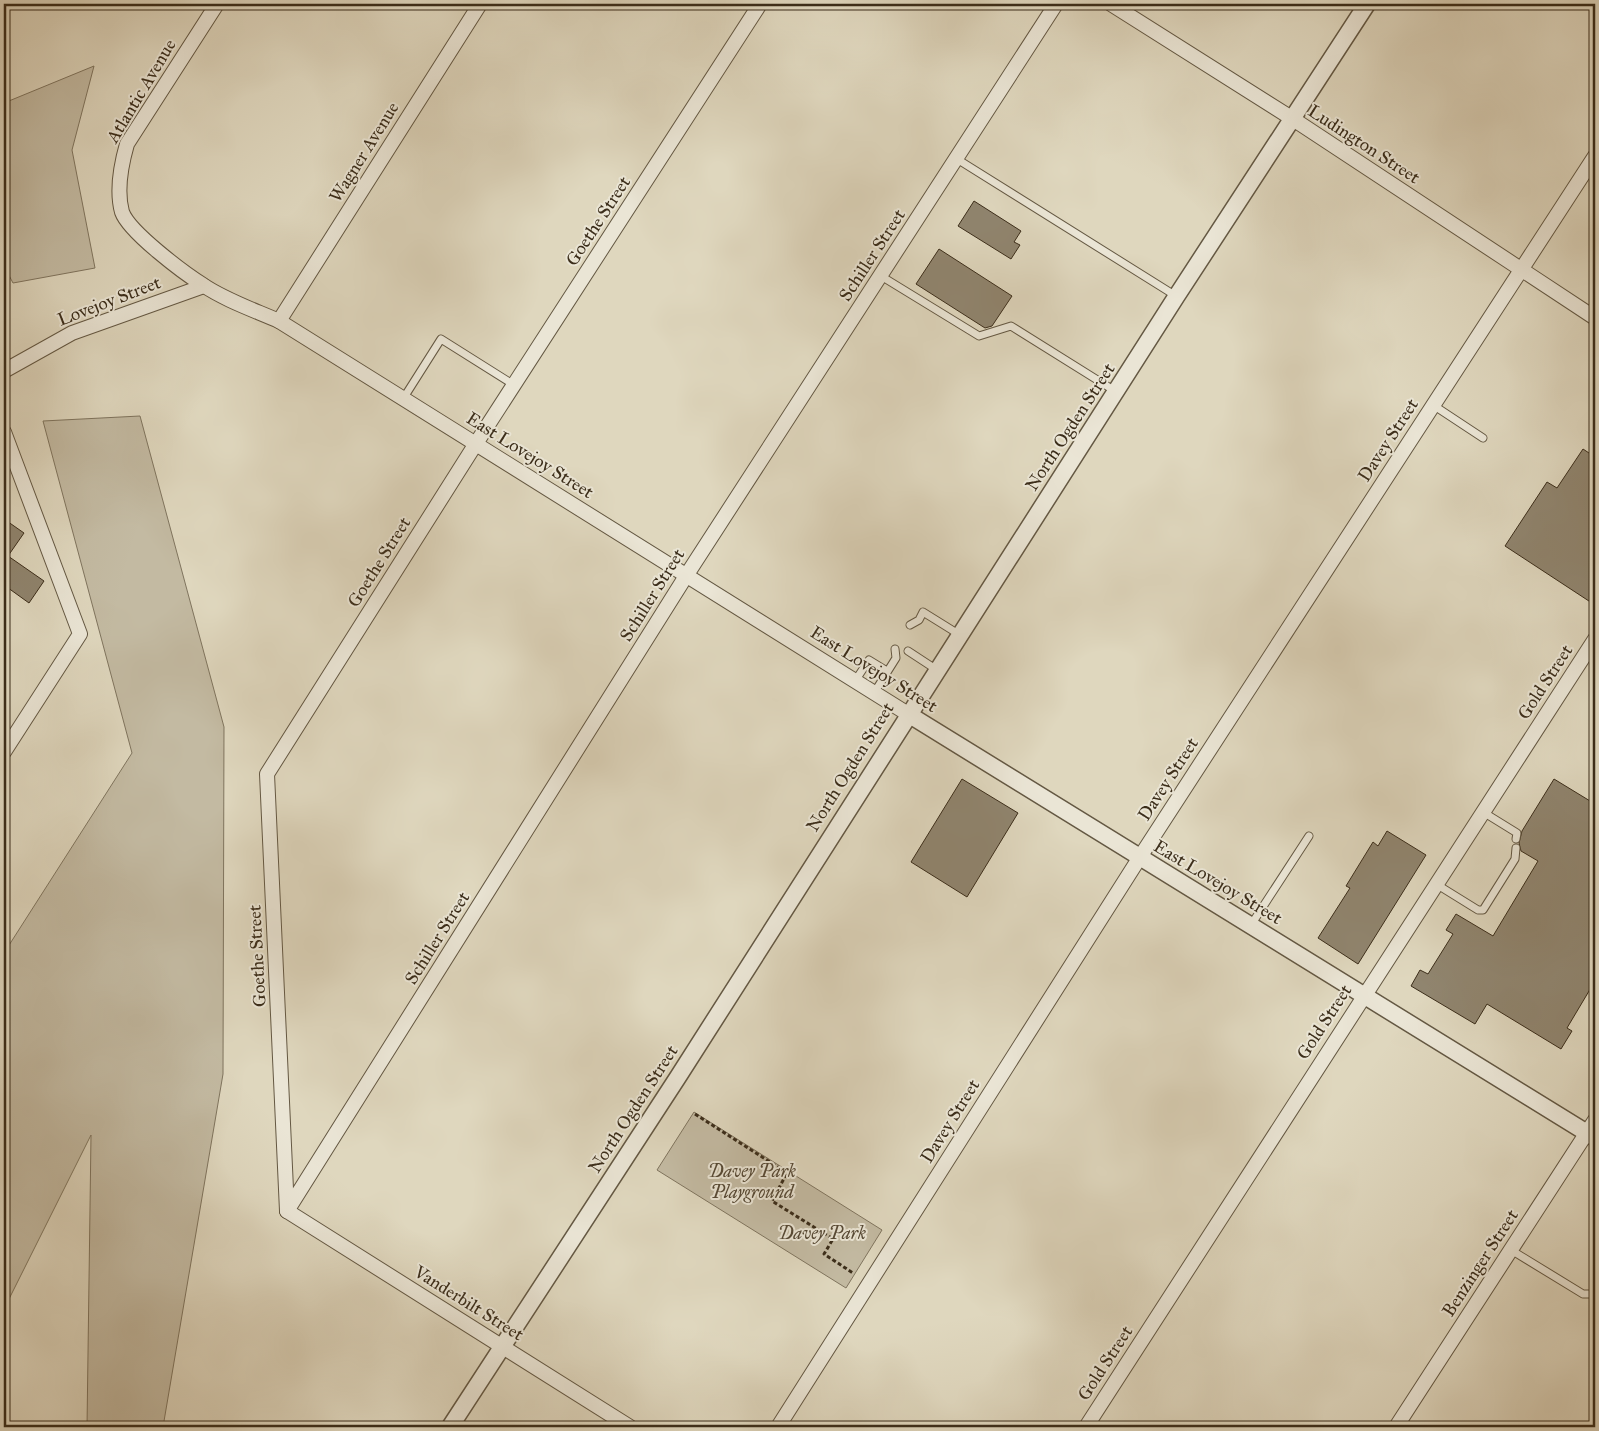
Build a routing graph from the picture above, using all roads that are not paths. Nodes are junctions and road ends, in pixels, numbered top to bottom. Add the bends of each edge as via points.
1 (218, 4) edge
2 (480, 4) edge
3 (760, 4) edge
4 (1056, 4) edge
5 (1111, 4) edge
6 (1367, 4) edge
7 (1293, 120) junction
8 (1595, 156) edge
9 (957, 159) junction
10 (134, 231) joint
11 (1521, 270) junction
12 (881, 276) junction
13 (204, 286) junction
14 (1176, 296) junction
15 (1595, 318) edge
16 (279, 321) junction
17 (4, 371) edge
18 (514, 385) junction
19 (1116, 392) junction
20 (403, 400) junction
21 (1433, 405) junction
22 (4, 432) edge
23 (1483, 438) dead end
24 (475, 445) junction
25 (686, 576) junction
26 (919, 620) junction
27 (910, 625) dead end
28 (918, 630) dead end
29 (960, 635) junction
30 (1595, 639) edge
31 (895, 649) dead end
32 (896, 658) junction
33 (937, 670) junction
34 (887, 671) junction
35 (855, 681) junction
36 (874, 693) junction
37 (908, 714) junction
38 (4, 752) edge
39 (1483, 812) junction
40 (1309, 836) dead end
41 (1516, 839) dead end
42 (1516, 848) dead end
43 (1140, 857) junction
44 (1436, 884) junction
45 (1251, 925) junction
46 (1364, 995) junction
47 (1592, 1130) edge
48 (287, 1211) junction
49 (1511, 1250) junction
50 (1595, 1294) edge
51 (502, 1347) junction
52 (450, 1427) edge
53 (630, 1427) edge
54 (778, 1427) edge
55 (1086, 1427) edge
56 (1396, 1427) edge

1 - 10 street, Atlantic Avenue via 127,144 121,164 120,194 122,212
2 - 16 street, Wagner Avenue
3 - 18 street, Goethe Street
4 - 9 street, Schiller Street
5 - 7 street, Ludington Street
6 - 7 street, North Ogden Street
7 - 11 street, Ludington Street
7 - 14 street, North Ogden Street
8 - 11 street, Davey Street
9 - 12 street, Schiller Street
9 - 14 lane
10 - 13 street, East Lovejoy Street
11 - 15 street, Ludington Street
11 - 21 street, Davey Street
12 - 19 lane via 979,336 1011,326
12 - 25 street, Schiller Street
13 - 16 street, East Lovejoy Street
13 - 17 street, Lovejoy Street via 72,333
14 - 19 street, North Ogden Street
16 - 20 street, East Lovejoy Street
18 - 20 lane via 442,339
18 - 24 street, Goethe Street
19 - 29 street, North Ogden Street
20 - 24 street, East Lovejoy Street
21 - 23 lane
21 - 43 street, Davey Street
22 - 38 street via 80,634
24 - 25 street, East Lovejoy Street
24 - 48 street, Goethe Street via 267,774
25 - 35 street, East Lovejoy Street
25 - 48 street, Schiller Street
26 - 27 lane
26 - 28 lane
26 - 29 lane via 924,612
29 - 33 street, North Ogden Street
30 - 39 street, Gold Street
31 - 32 lane
32 - 33 lane via 905,652
32 - 34 lane
33 - 37 street, North Ogden Street
34 - 35 lane via 869,660
34 - 36 lane
35 - 36 street, East Lovejoy Street
36 - 37 street, East Lovejoy Street
37 - 43 street, East Lovejoy Street
37 - 51 street, North Ogden Street
39 - 41 lane via 1517,833
39 - 44 street, Gold Street
40 - 45 lane
42 - 44 lane via 1515,859 1483,910
43 - 45 street, East Lovejoy Street
43 - 54 street, Davey Street
44 - 46 street, Gold Street
45 - 46 street, East Lovejoy Street
46 - 47 street, East Lovejoy Street
46 - 55 street, Gold Street
47 - 49 street, Benzinger Street
48 - 51 street, Vanderbilt Street
49 - 50 lane via 1583,1294
49 - 56 street, Benzinger Street
51 - 52 street, North Ogden Street
51 - 53 street, Vanderbilt Street

